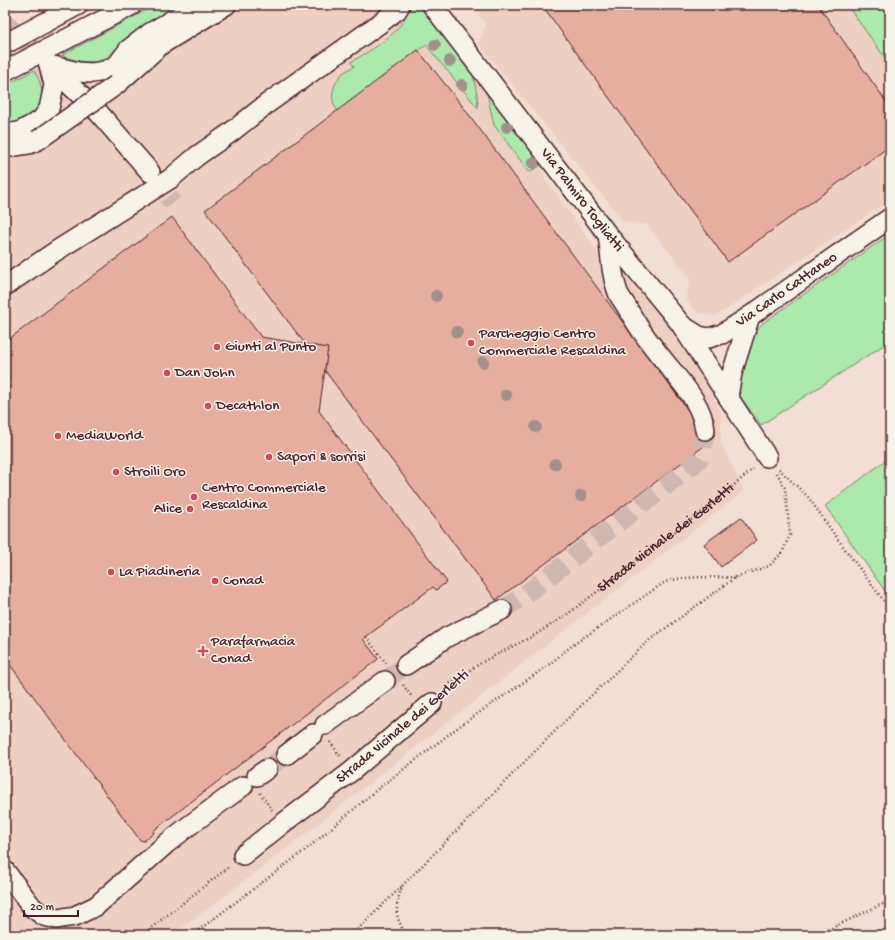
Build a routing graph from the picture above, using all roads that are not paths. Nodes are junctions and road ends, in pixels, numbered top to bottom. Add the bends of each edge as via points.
1 (78, 5) edge
2 (132, 5) edge
3 (198, 5) edge
4 (226, 5) edge
5 (400, 5) edge
6 (432, 5) edge
7 (5, 44) edge
8 (47, 63) junction
9 (5, 71) edge
10 (5, 134) edge
11 (5, 148) edge
12 (150, 172) tunnel mouth
13 (890, 218) edge
14 (608, 235) junction
15 (5, 286) edge
16 (750, 316) junction
17 (680, 324) junction
18 (728, 397) junction
19 (705, 430) tunnel mouth
20 (768, 457) road end
21 (502, 610) tunnel mouth
22 (406, 665) tunnel mouth
23 (385, 681) tunnel mouth
24 (432, 703) road end
25 (286, 754) tunnel mouth
26 (256, 777) tunnel mouth
27 (243, 855) road end
28 (5, 871) edge

1 - 7 street
2 - 9 street
3 - 8 street via 150,33 129,49 117,65 104,71 92,74
4 - 11 street, bridge via 162,44 116,85 38,140
5 - 15 street via 379,24 197,156 170,179
6 - 14 street, Via Palmiro Togliatti
8 - 10 street via 54,85 49,109 41,120 19,132
8 - 12 street via 98,112
13 - 16 street, Via Carlo Cattaneo
14 - 17 street, Via Palmiro Togliatti
14 - 19 street via 614,278 620,295 637,325 690,392 704,421
16 - 17 street, Via Carlo Cattaneo via 722,334 709,338 699,336
16 - 18 street via 732,373
17 - 18 street, Via Palmiro Togliatti
18 - 20 street, Via Palmiro Togliatti
21 - 22 street via 447,637
23 - 25 street
24 - 27 street, Strada vicinale dei Gerletti via 352,771
26 - 28 street via 166,844 96,906 75,916 44,916 33,908

